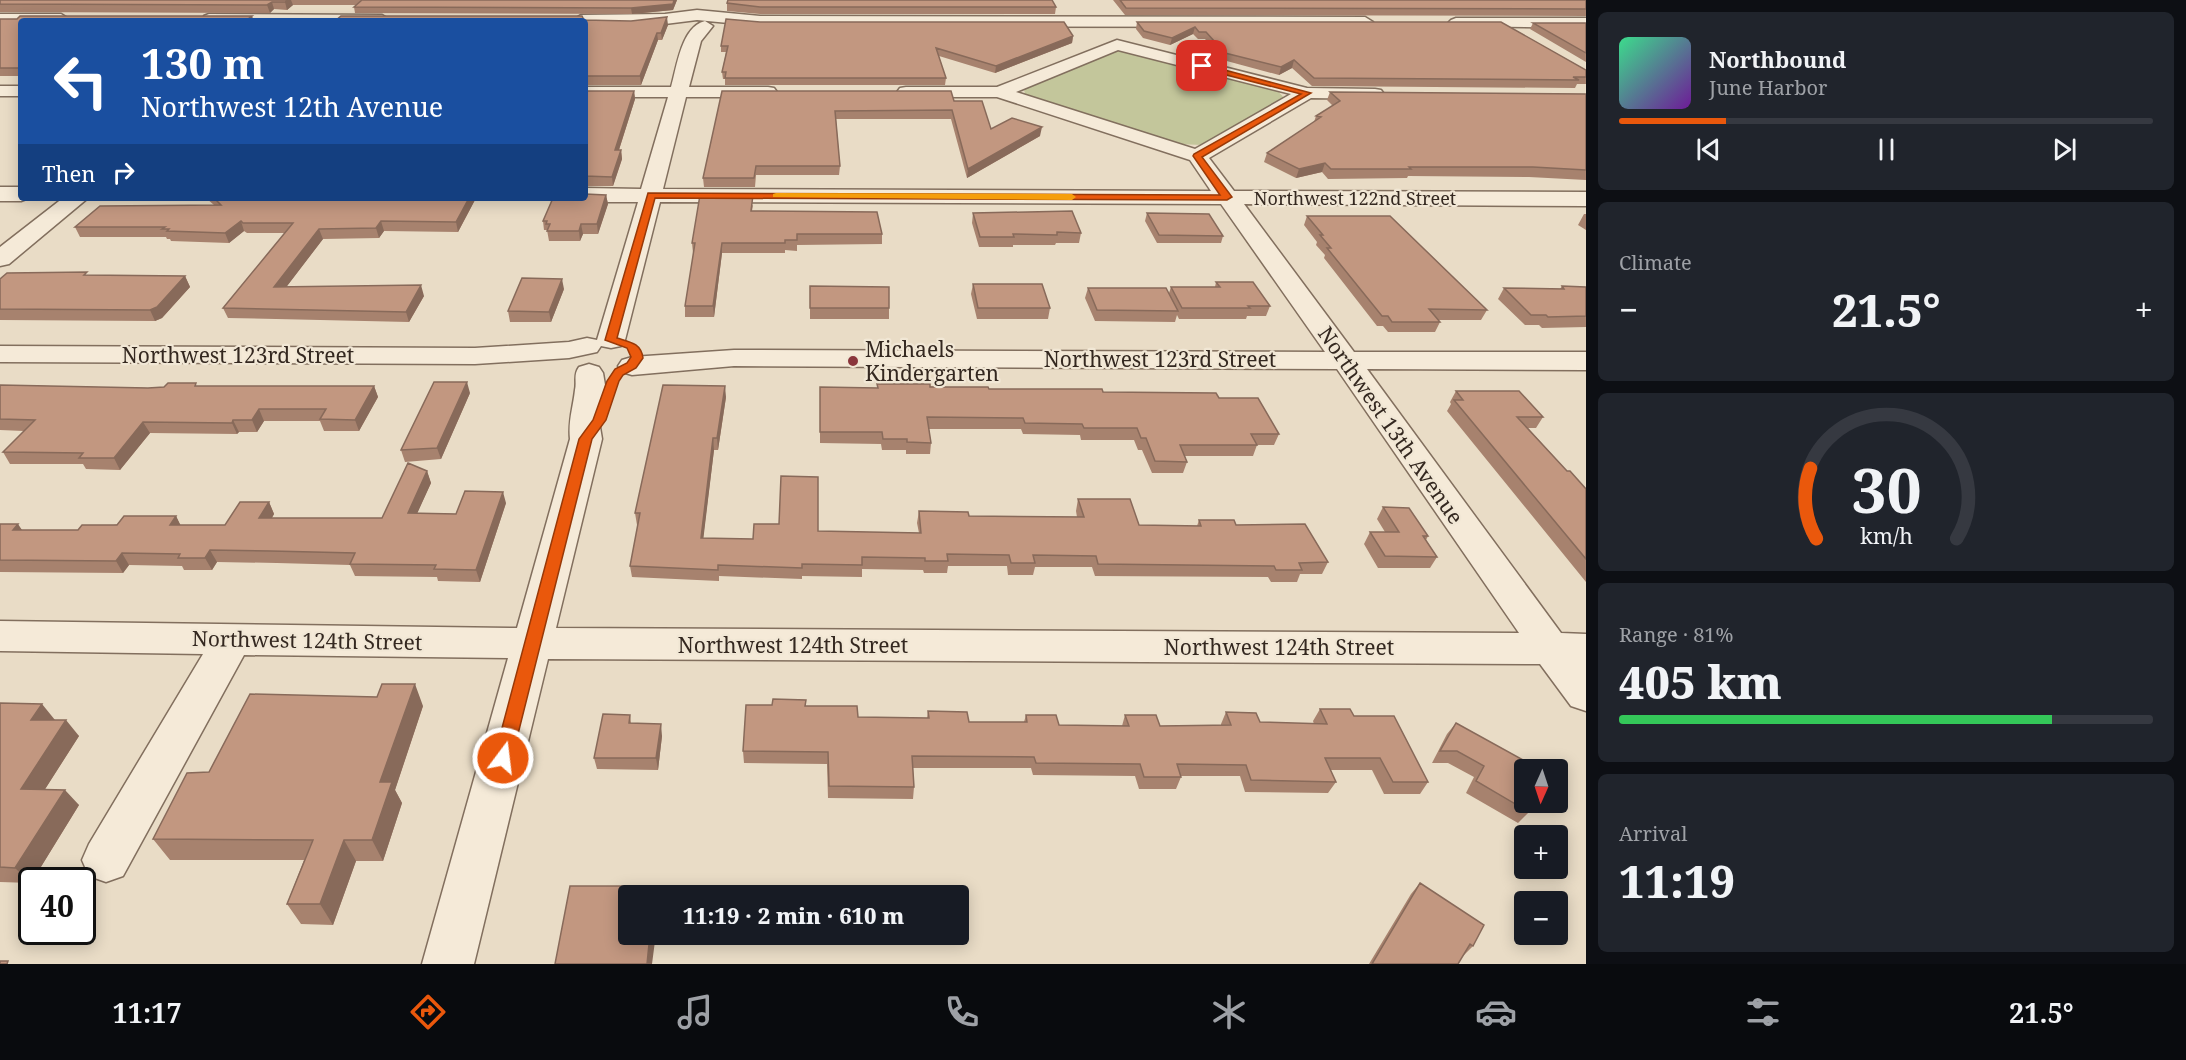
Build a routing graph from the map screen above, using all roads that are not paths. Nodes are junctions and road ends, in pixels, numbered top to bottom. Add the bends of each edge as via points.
1 (316, 6) dead end
2 (1089, 6) dead end
3 (1473, 6) edge
4 (301, 18) edge
5 (0, 19) edge
6 (18, 19) edge
7 (699, 19) edge
8 (588, 20) edge
9 (1102, 22) junction
10 (1385, 22) edge
11 (1443, 23) edge
12 (1502, 23) junction
13 (1586, 23) edge
14 (1530, 39) edge
15 (1117, 45) junction
16 (0, 91) edge
17 (18, 91) edge
18 (588, 92) edge
19 (678, 92) junction
20 (789, 92) edge
21 (883, 92) edge
22 (999, 92) junction
23 (1307, 93) junction
24 (1389, 94) edge
25 (1197, 156) junction
26 (0, 194) edge
27 (18, 194) edge
28 (588, 195) edge
29 (652, 195) junction
30 (1227, 197) junction
31 (1586, 199) edge
32 (73, 201) edge
33 (0, 260) edge
34 (0, 354) edge
35 (607, 359) junction
36 (1345, 359) junction
37 (1586, 361) edge
38 (0, 636) edge
39 (232, 640) junction
40 (533, 643) junction
41 (1568, 649) edge
42 (1586, 693) edge
43 (106, 861) dead end
44 (448, 964) edge

1 - 4 street
2 - 9 street
3 - 12 street
5 - 6 street
7 - 8 street
7 - 9 street
7 - 19 street
9 - 10 street
9 - 15 street
11 - 12 street
12 - 13 street
12 - 14 street
15 - 22 street
15 - 23 street
16 - 17 street
18 - 19 street
19 - 20 street
19 - 29 street
21 - 22 street
22 - 25 street
23 - 24 street
23 - 25 street
25 - 30 street, Northwest 13th Avenue
26 - 27 street
28 - 29 street, Northwest 122nd Street
29 - 30 street, Northwest 122nd Street
29 - 35 street
30 - 31 street, Northwest 122nd Street
30 - 36 street, Northwest 13th Avenue
32 - 33 street
34 - 35 street, Northwest 123rd Street
35 - 36 street, Northwest 123rd Street
35 - 40 street via 591,380 584,420 586,439
36 - 37 street, Northwest 123rd Street
36 - 41 street, Northwest 13th Avenue
38 - 39 street, Northwest 124th Street
39 - 40 street, Northwest 124th Street
39 - 43 street
40 - 41 street, Northwest 124th Street
40 - 44 street
41 - 42 street, Northwest 13th Avenue

